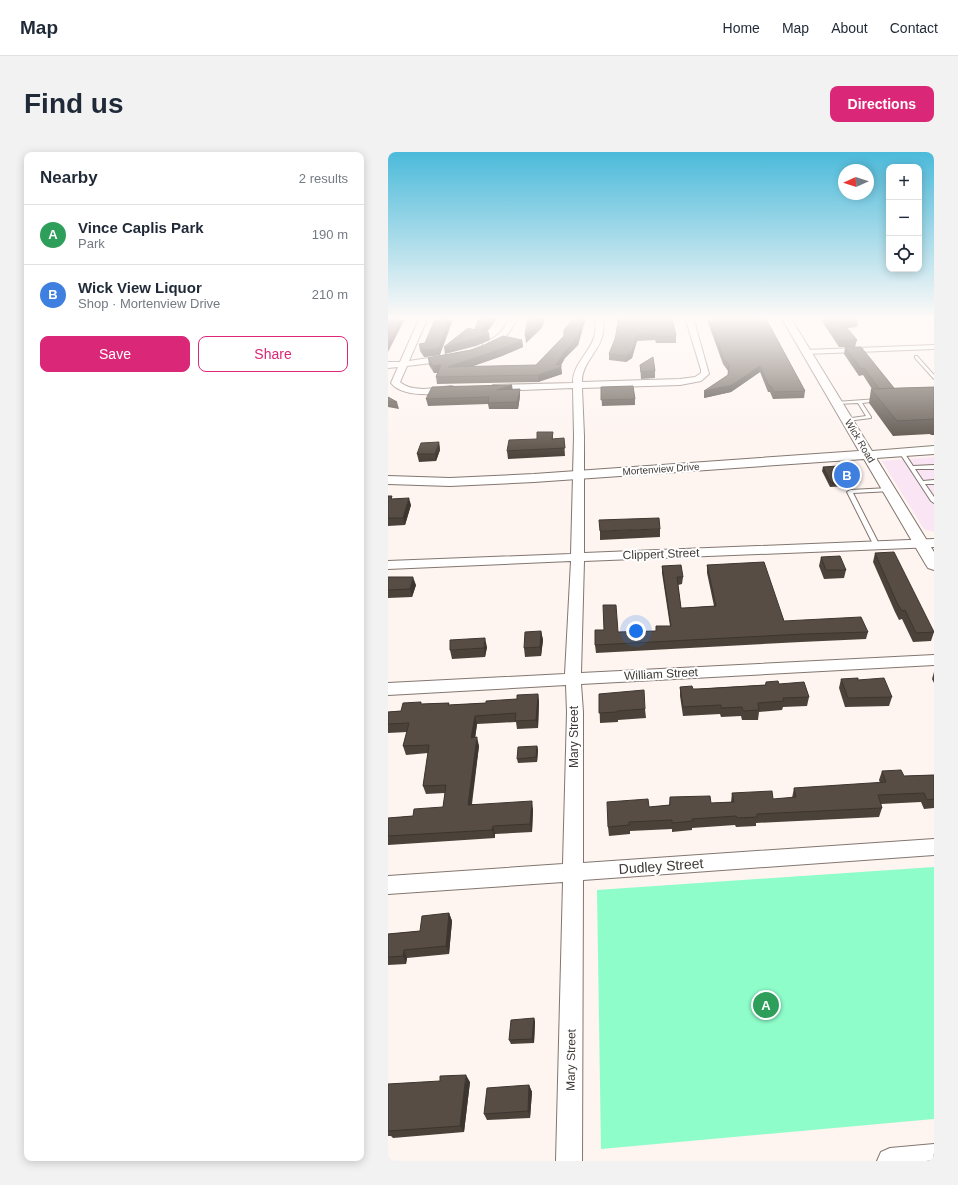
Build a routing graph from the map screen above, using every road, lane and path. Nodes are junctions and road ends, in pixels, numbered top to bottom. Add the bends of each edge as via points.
1 (403, 364) edge
2 (583, 364) edge
3 (703, 364) edge
4 (813, 364) edge
5 (922, 364) edge
6 (934, 378) edge
7 (578, 386) junction
8 (487, 388) edge
9 (464, 389) edge
10 (882, 400) edge
11 (859, 402) junction
12 (836, 403) junction
13 (846, 420) junction
14 (934, 450) edge
15 (901, 452) junction
16 (868, 454) junction
17 (934, 467) edge
18 (912, 468) junction
19 (579, 475) junction
20 (388, 480) edge
21 (934, 482) edge
22 (922, 483) junction
23 (889, 490) junction
24 (934, 500) edge
25 (928, 543) edge
26 (876, 544) junction
27 (578, 557) junction
28 (388, 565) edge
29 (934, 565) edge
30 (934, 660) edge
31 (573, 678) junction
32 (388, 689) edge
33 (934, 847) edge
34 (573, 872) junction
35 (388, 885) edge
36 (934, 1157) edge
37 (569, 1161) edge
38 (890, 1161) edge

1 - 9 street via 395,381 395,385 400,388
2 - 7 street, Mary Street via 578,377
3 - 7 street via 705,374 693,381
4 - 12 street, Wick Road
5 - 6 lane
7 - 8 street
7 - 19 street, Mary Street
10 - 11 lane
11 - 12 lane
11 - 13 lane via 869,418
12 - 13 street, Wick Road
13 - 16 street, Wick Road
14 - 15 street, Mortenview Drive
15 - 16 street, Mortenview Drive
15 - 18 lane
16 - 19 street, Mortenview Drive
16 - 23 street, Wick Road
17 - 18 lane
18 - 22 lane
19 - 20 street, Mortenview Drive via 450,482
19 - 27 street, Mary Street
21 - 22 lane
22 - 24 lane
23 - 25 street, Wick Road
23 - 26 lane via 850,492
25 - 26 street, Clippert Street
25 - 29 street, Wick Road
26 - 27 street, Clippert Street
27 - 28 street, Clippert Street
27 - 31 street, Mary Street
30 - 31 street, William Street
31 - 32 street, William Street
31 - 34 street, Mary Street
33 - 34 street, Dudley Street
34 - 35 street, Dudley Street
34 - 37 street, Mary Street
36 - 38 street

